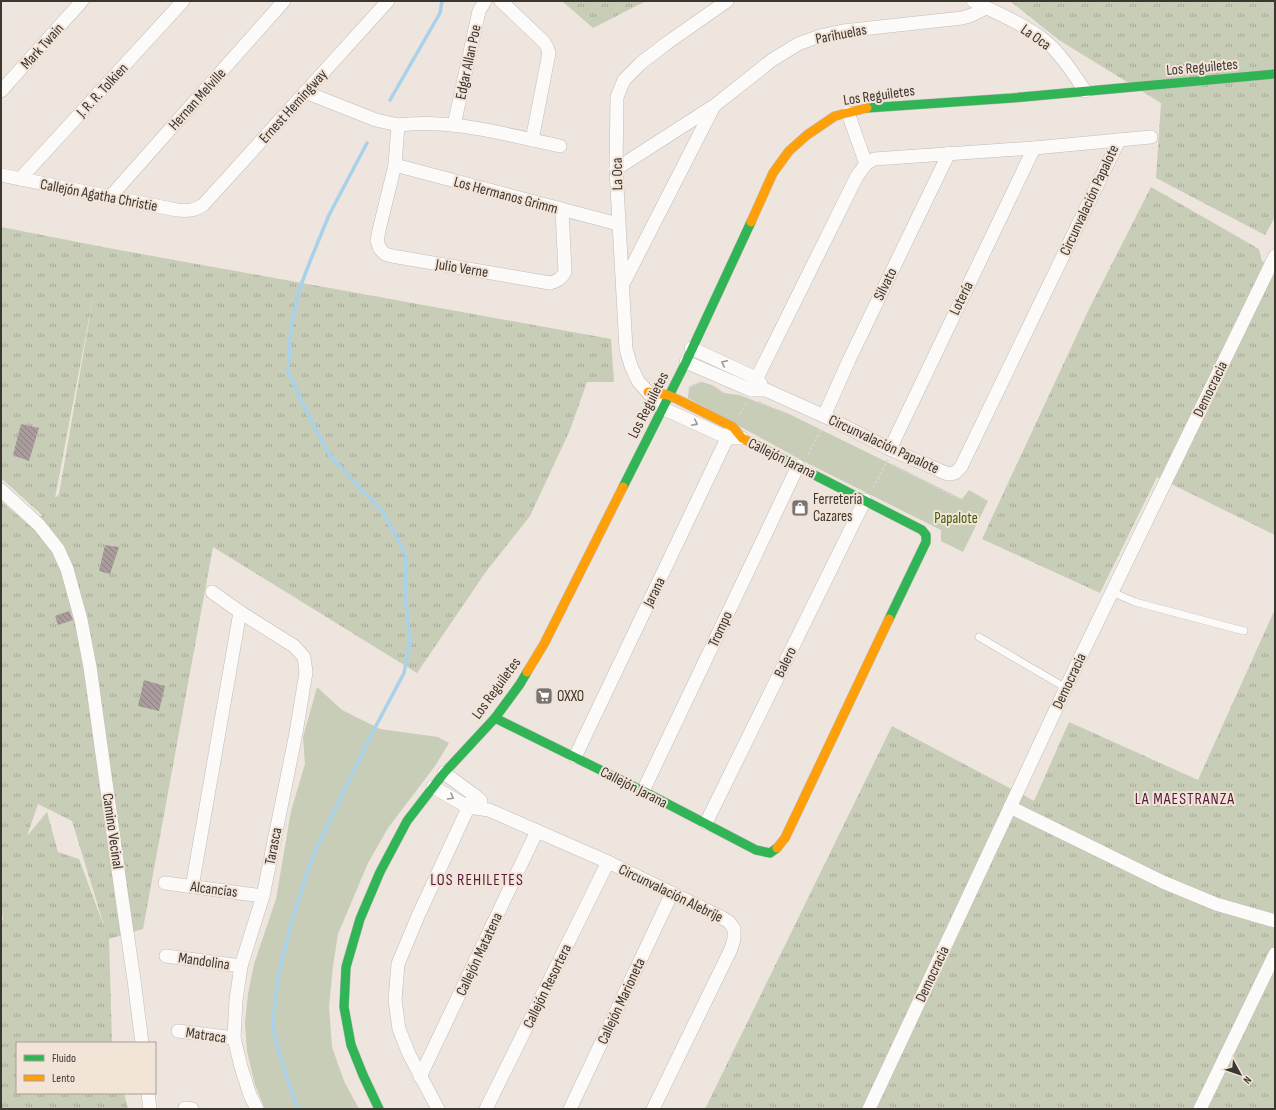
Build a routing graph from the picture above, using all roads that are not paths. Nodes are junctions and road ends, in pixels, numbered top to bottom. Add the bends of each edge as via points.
1 (82, 1) edge
2 (184, 1) edge
3 (284, 1) edge
4 (388, 1) edge
5 (485, 1) edge
6 (501, 1) edge
7 (727, 1) edge
8 (973, 1) edge
9 (986, 8) junction
10 (1275, 74) edge
11 (1, 91) edge
12 (1085, 91) junction
13 (305, 92) junction
14 (714, 106) junction
15 (848, 113) junction
16 (454, 125) junction
17 (398, 126) junction
18 (1151, 137) dead end
19 (532, 140) junction
20 (1119, 140) junction
21 (560, 146) dead end
22 (1034, 148) junction
23 (949, 153) junction
24 (866, 164) junction
25 (395, 165) junction
26 (616, 169) junction
27 (1, 175) edge
28 (20, 179) junction
29 (110, 197) junction
30 (197, 209) joint
31 (562, 210) junction
32 (618, 224) junction
33 (1275, 256) edge
34 (622, 286) junction
35 (691, 348) junction
36 (686, 362) junction
37 (756, 378) junction
38 (766, 390) junction
39 (648, 392) junction
40 (750, 394) junction
41 (668, 395) junction
42 (662, 408) junction
43 (824, 416) junction
44 (730, 433) junction
45 (742, 438) joint
46 (890, 449) junction
47 (798, 466) junction
48 (1, 490) edge
49 (865, 500) junction
50 (212, 592) dead end
51 (1112, 592) junction
52 (240, 612) junction
53 (1244, 631) dead end
54 (980, 637) dead end
55 (1066, 688) junction
56 (494, 718) junction
57 (575, 757) junction
58 (444, 774) junction
59 (433, 787) junction
60 (643, 791) junction
61 (474, 795) junction
62 (468, 807) junction
63 (1010, 807) junction
64 (489, 810) junction
65 (706, 823) junction
66 (537, 831) junction
67 (608, 862) junction
68 (165, 883) dead end
69 (192, 887) junction
70 (672, 893) junction
71 (263, 896) junction
72 (1275, 921) edge
73 (1275, 954) edge
74 (166, 956) dead end
75 (241, 966) junction
76 (178, 1031) dead end
77 (234, 1038) junction
78 (142, 1042) edge
79 (420, 1077) junction
80 (148, 1094) edge
81 (150, 1109) edge
82 (256, 1109) edge
83 (379, 1109) edge
84 (438, 1109) edge
85 (486, 1109) edge
86 (570, 1109) edge
87 (653, 1109) edge
88 (869, 1109) edge
89 (1200, 1109) edge

1 - 11 street, Mark Twain
2 - 28 street, J. R. R. Tolkien
3 - 29 street, Hernan Melville
4 - 13 street, Ernest Hemingway
5 - 16 street, Edgar Allan Poe via 479,11
6 - 19 street via 544,42 549,53
7 - 26 street, La Oca via 661,47 624,80 617,97
8 - 9 street, La Oca
9 - 12 street, La Oca via 1052,47
9 - 14 street, Parihuelas via 972,16 950,20 865,28 820,36 798,44 772,60
10 - 12 street, Los Reguiletes
12 - 15 street, Los Reguiletes via 865,108
13 - 17 street
13 - 30 street, Ernest Hemingway via 204,205
14 - 26 street, Parihuelas
14 - 34 street, Parihuelas
15 - 24 street
15 - 35 street, Los Reguiletes via 835,116 807,135 789,151 773,173
16 - 17 street via 426,123
16 - 19 street
17 - 25 street
18 - 20 street
19 - 21 street
20 - 22 street, Circunvalación Papalote
20 - 46 street, Circunvalación Papalote via 961,467 948,474
22 - 23 street, Circunvalación Papalote
22 - 46 street, Lotería
23 - 24 street, Circunvalación Papalote via 874,159
23 - 43 street, Silvato
24 - 37 street via 857,176
25 - 31 street, Los Hermanos Grimm
25 - 31 street, Julio Verne via 377,241 385,254 392,256 550,283 562,278 566,272
26 - 32 street, La Oca
27 - 28 street, Callejón Agatha Christie
28 - 29 street, Callejón Agatha Christie
29 - 30 street, Callejón Agatha Christie via 177,210
31 - 32 street, Los Hermanos Grimm
32 - 34 street, La Oca
33 - 51 street, Democracia
34 - 39 street, La Oca via 626,349 638,381
35 - 36 street, Los Reguiletes
37 -> 35 street
36 - 40 street
36 - 41 street, Los Reguiletes
37 - 38 street, Circunvalación Papalote
37 - 40 street
38 - 40 street, Circunvalación Papalote
38 - 43 street, Circunvalación Papalote
39 - 41 street
39 - 42 street, La Oca
41 - 42 street, Los Reguiletes
41 - 44 street, Callejón Jarana
42 -> 44 street, Callejón Jarana
42 - 56 street, Los Reguiletes via 544,644 520,684
43 - 46 street, Circunvalación Papalote
44 - 45 street, Callejón Jarana
44 - 57 street, Jarana
45 - 47 street, Callejón Jarana
47 - 49 street, Callejón Jarana
47 - 60 street, Trompo
48 - 78 street, Camino Vecinal via 39,525 58,549 67,569 81,620 94,690
49 - 65 street, Balero
49 - 65 street, Callejón Jarana via 922,530 926,535 926,542 785,838 773,852 765,853
50 - 52 street, Tarasca
51 - 53 lane via 1135,602
51 - 55 street, Democracia
52 - 69 street
52 - 71 street, Tarasca via 294,646 304,657 306,672
54 - 55 lane
55 - 63 street, Democracia
56 - 57 street, Callejón Jarana
56 - 58 street, Los Reguiletes
57 - 60 street, Callejón Jarana
58 - 59 street, Los Reguiletes
58 - 61 street, Circunvalación Alebrije
59 -> 62 street
59 - 83 street, Los Reguiletes via 407,821 380,872 360,919 346,966 344,1007 351,1045
60 - 65 street, Callejón Jarana
61 - 62 street
61 - 64 street, Circunvalación Alebrije
62 - 64 street, Circunvalación Alebrije
62 - 79 street via 398,964 395,1000 399,1029
63 - 72 street via 1164,882 1216,904
63 - 88 street, Democracia
64 - 66 street, Circunvalación Alebrije
66 - 67 street, Circunvalación Alebrije
66 - 79 street, Callejón Matatena
67 - 70 street, Circunvalación Alebrije
67 - 85 street, Callejón Resortera
68 - 69 street, Alcancías
69 - 71 street, Alcancías
70 - 86 street, Callejón Marioneta
70 - 87 street, Circunvalación Alebrije via 729,922 734,929 734,938
71 - 75 street, Tarasca
73 - 89 street
74 - 75 street, Mandolina
75 - 77 street, Tarasca
76 - 77 street, Matraca
77 - 82 street, Tarasca
79 - 84 street
80 - 81 street

